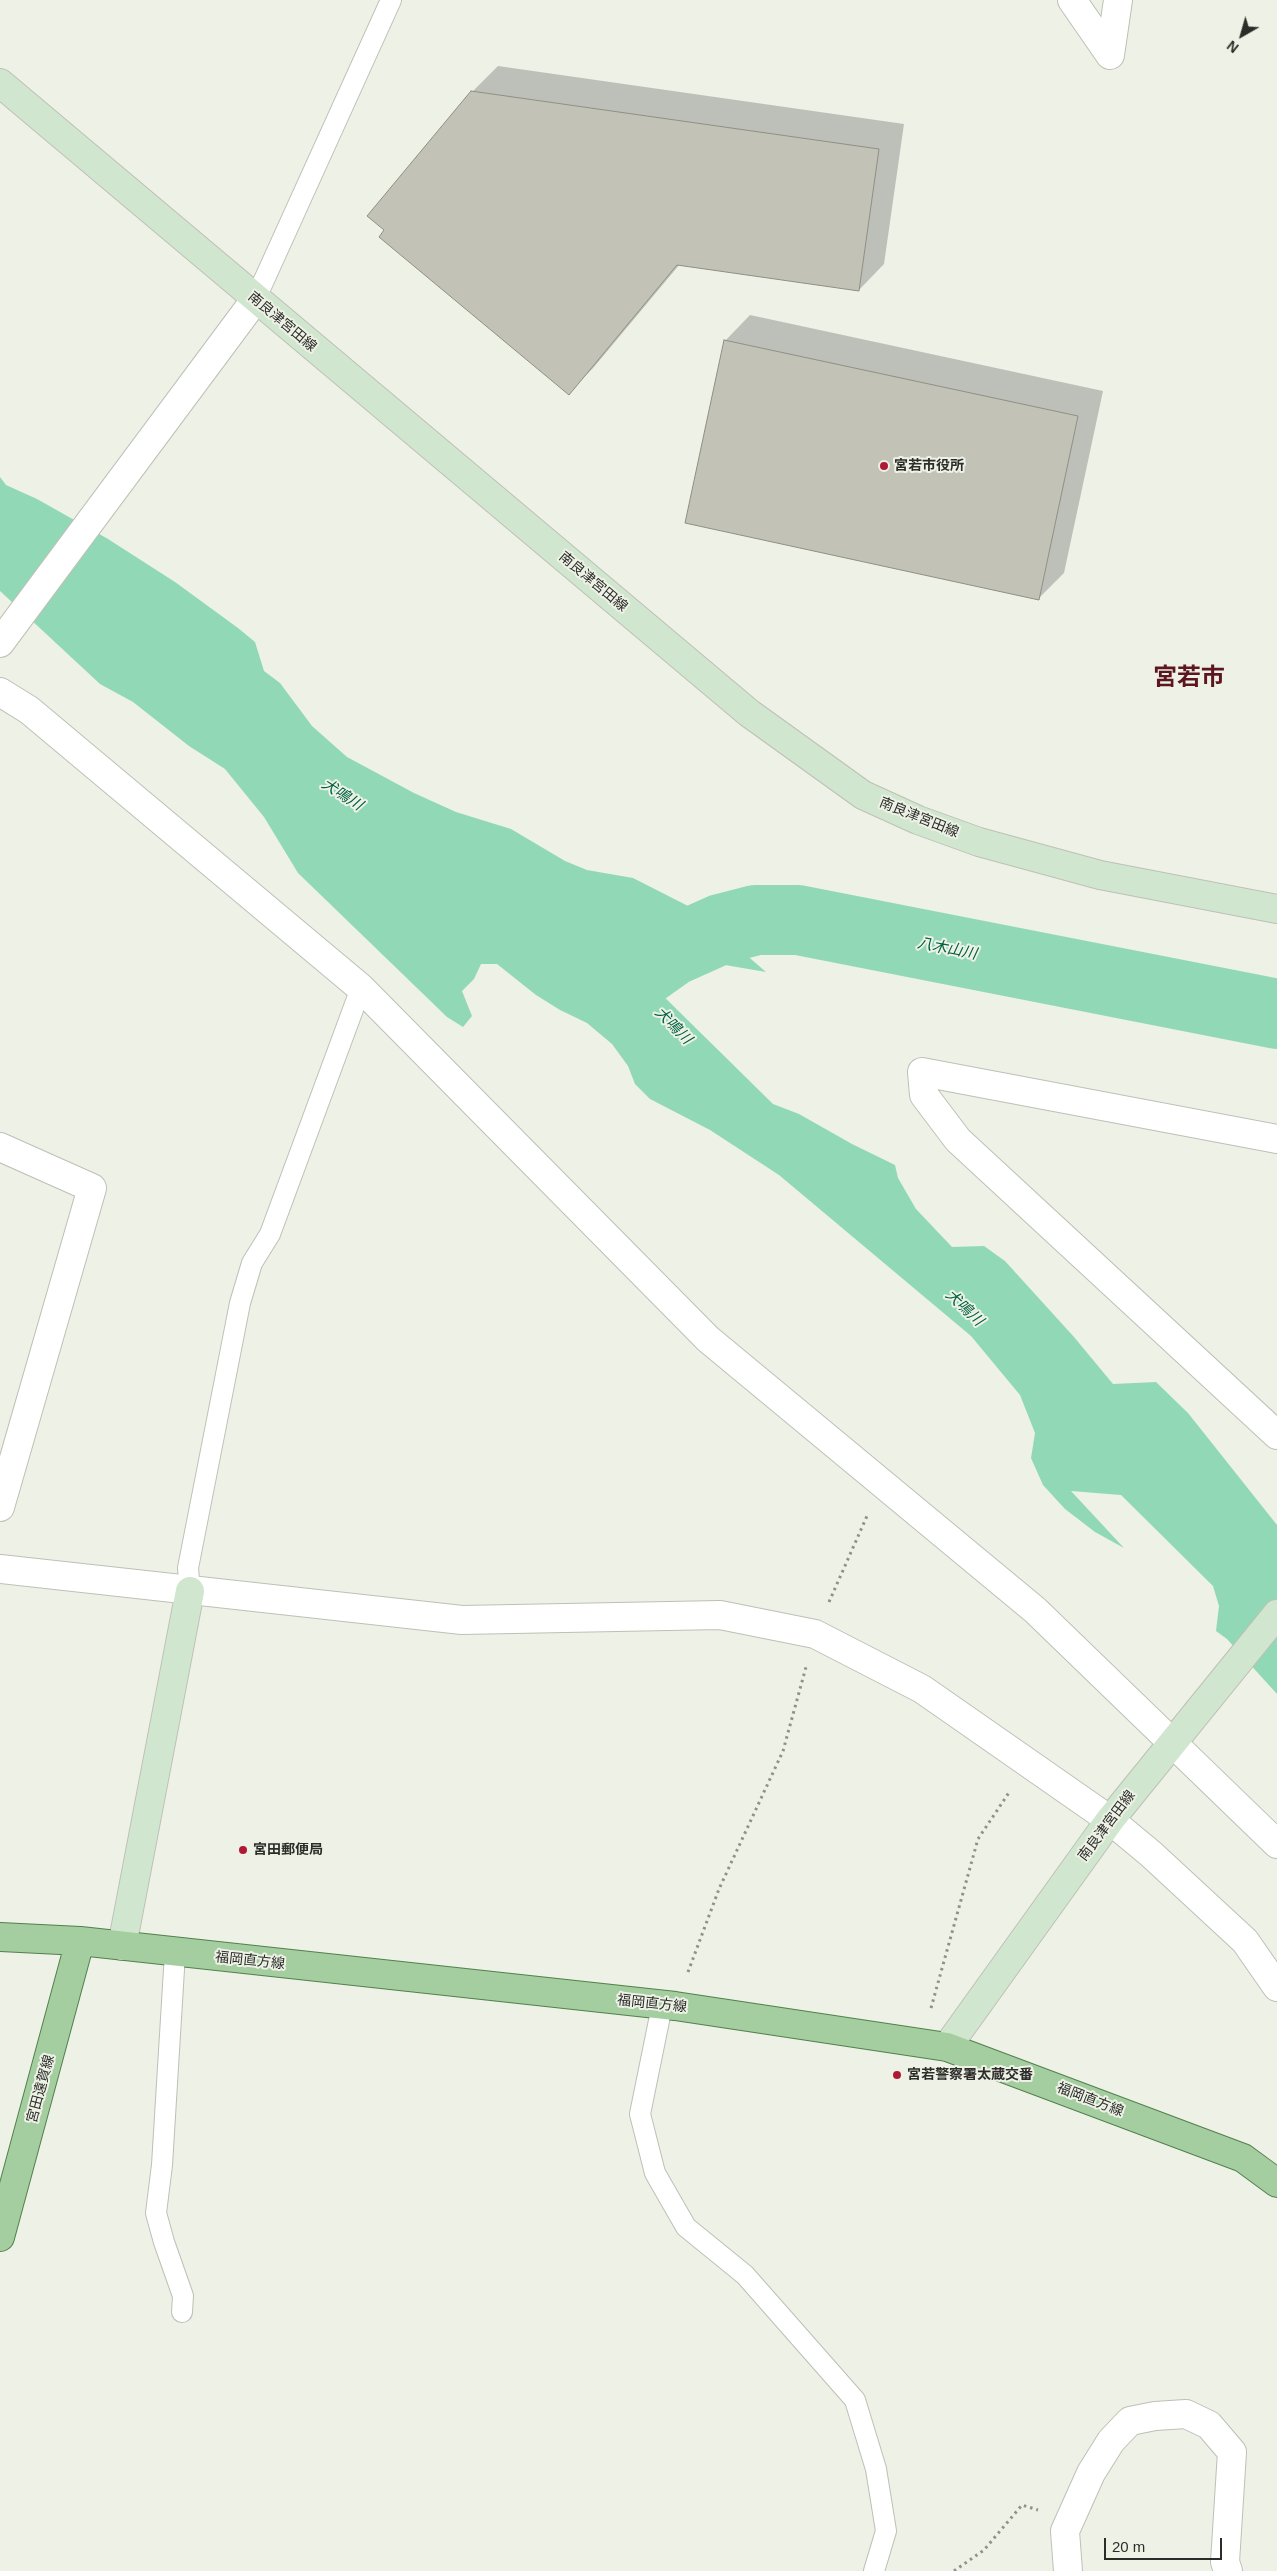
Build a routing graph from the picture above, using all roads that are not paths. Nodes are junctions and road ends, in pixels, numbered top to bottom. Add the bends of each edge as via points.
1 (391, 0) edge
2 (1072, 0) edge
3 (1118, 0) edge
4 (0, 83) edge
5 (255, 300) junction
6 (0, 643) edge
7 (0, 692) edge
8 (1277, 910) edge
9 (361, 988) junction
10 (1277, 1139) edge
11 (0, 1148) edge
12 (1277, 1435) edge
13 (0, 1507) edge
14 (0, 1569) edge
15 (190, 1591) junction
16 (1277, 1614) edge
17 (1171, 1743) junction
18 (1110, 1820) junction
19 (1277, 1844) edge
20 (0, 1937) edge
21 (80, 1941) junction
22 (122, 1946) junction
23 (176, 1953) junction
24 (1277, 1987) edge
25 (668, 2006) junction
26 (934, 2045) junction
27 (1277, 2183) edge
28 (0, 2237) edge
29 (182, 2312) dead end
30 (874, 2571) edge
31 (1068, 2571) edge
32 (1228, 2571) edge

1 - 5 lane
2 - 3 street via 1110,56
4 - 5 main road, 南良津宮田線
5 - 6 street
5 - 8 main road, 南良津宮田線 via 749,712 863,795 918,820 979,842 1090,873
7 - 9 street via 29,710
9 - 15 lane via 270,1234 252,1262 240,1303 188,1568
9 - 17 street via 708,1339 1035,1610
10 - 12 street via 922,1072 924,1095 958,1140
11 - 13 street via 92,1188
14 - 15 street
15 - 18 street via 462,1620 720,1615 815,1634 922,1689
15 - 22 main road
16 - 17 main road, 南良津宮田線
17 - 18 main road, 南良津宮田線
17 - 19 street
18 - 24 street via 1152,1854 1245,1941
18 - 26 main road, 南良津宮田線
20 - 21 main road, 福岡直方線
21 - 22 main road, 福岡直方線
21 - 28 main road, 宮田遠賀線
22 - 23 main road, 福岡直方線
23 - 25 main road, 福岡直方線
23 - 29 lane via 156,2213 183,2296
25 - 26 main road, 福岡直方線
25 - 30 lane via 640,2114 655,2173 686,2228 745,2275 855,2400 876,2469 886,2531
26 - 27 main road, 福岡直方線 via 1243,2158
31 - 32 street via 1065,2531 1091,2473 1111,2441 1130,2421 1186,2414 1209,2425 1232,2452 1225,2562

